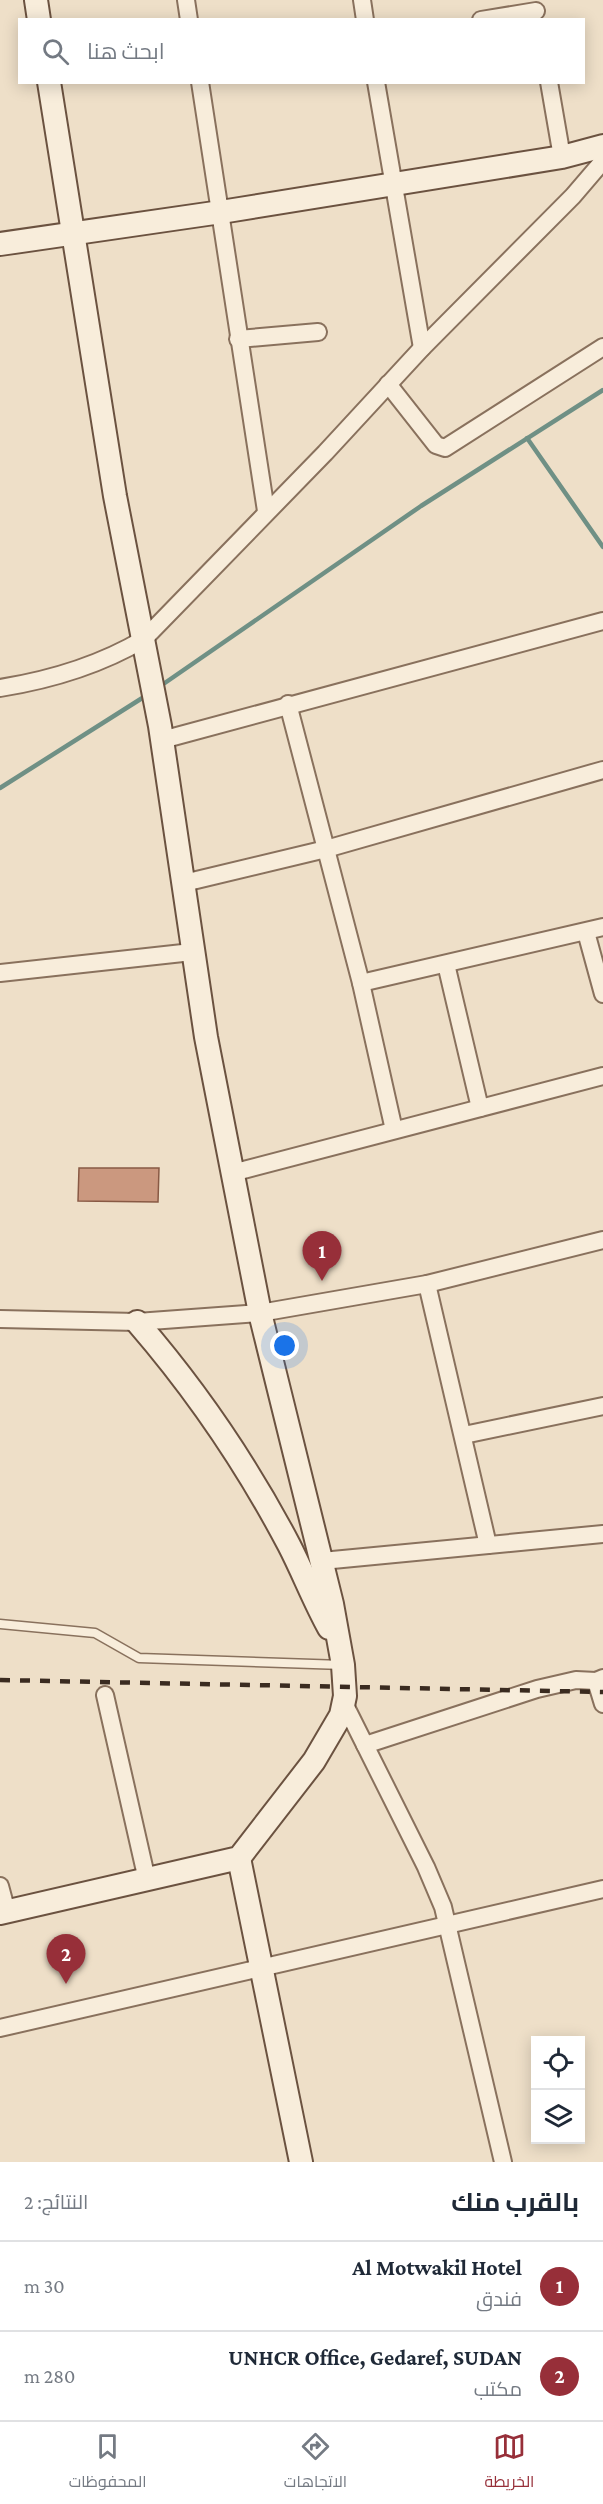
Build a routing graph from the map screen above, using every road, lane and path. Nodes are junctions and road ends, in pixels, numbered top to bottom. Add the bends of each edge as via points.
1 (36, 0) edge
2 (186, 0) edge
3 (362, 0) edge
4 (536, 10) edge
5 (39, 18) edge
6 (189, 18) edge
7 (365, 18) edge
8 (492, 18) edge
9 (49, 84) edge
10 (200, 84) edge
11 (376, 84) edge
12 (549, 84) edge
13 (603, 146) edge
14 (562, 157) junction
15 (603, 161) edge
16 (394, 183) junction
17 (221, 212) junction
18 (72, 233) junction
19 (0, 244) edge
20 (318, 332) dead end
21 (238, 339) junction
22 (603, 347) edge
23 (422, 348) junction
24 (388, 384) junction
25 (266, 511) junction
26 (603, 621) edge
27 (146, 648) junction
28 (0, 688) edge
29 (288, 704) junction
30 (161, 733) junction
31 (603, 770) edge
32 (327, 849) junction
33 (184, 883) junction
34 (603, 927) edge
35 (586, 932) junction
36 (192, 952) junction
37 (446, 964) junction
38 (0, 973) edge
39 (361, 983) junction
40 (603, 994) edge
41 (603, 1076) edge
42 (480, 1108) junction
43 (394, 1130) junction
44 (232, 1173) junction
45 (603, 1240) edge
46 (427, 1284) junction
47 (260, 1313) junction
48 (0, 1319) edge
49 (137, 1322) junction
50 (603, 1406) edge
51 (464, 1436) junction
52 (603, 1534) edge
53 (488, 1545) junction
54 (322, 1561) junction
55 (0, 1624) edge
56 (341, 1655) junction
57 (600, 1679) edge
58 (105, 1695) dead end
59 (344, 1703) junction
60 (603, 1704) edge
61 (366, 1745) junction
62 (239, 1858) junction
63 (147, 1880) junction
64 (0, 1886) edge
65 (603, 1889) edge
66 (4, 1912) edge
67 (448, 1925) junction
68 (261, 1967) junction
69 (0, 2028) edge
70 (301, 2162) edge
71 (503, 2162) edge

1 - 5 street
2 - 6 street
3 - 7 street
4 - 8 street
9 - 18 street
10 - 17 street
11 - 16 street
12 - 14 street
13 - 14 street
14 - 16 street
15 - 23 street
16 - 17 street
16 - 23 street
17 - 18 street
17 - 21 street
18 - 19 street
18 - 27 street via 115,496
20 - 21 street
21 - 25 street
22 - 24 street via 445,448 436,445
23 - 24 street
24 - 25 street
25 - 27 street
26 - 29 street
27 - 28 street via 38,682
27 - 30 street
29 - 30 street
29 - 32 street
30 - 33 street
31 - 32 street
32 - 33 street
32 - 39 street
33 - 36 street
34 - 35 street
35 - 37 street
35 - 40 street
36 - 38 street
36 - 44 street
37 - 39 street
37 - 42 street
39 - 43 street
41 - 42 street
42 - 43 street
43 - 44 street
44 - 47 street
45 - 46 street
46 - 47 street
46 - 51 street
47 - 49 street
47 - 54 street
48 - 49 street
49 - 56 street via 205,1409 257,1491 289,1545
50 - 51 street
51 - 53 street
52 - 53 street
53 - 54 street
54 - 56 street
55 - 56 lane via 95,1633 139,1658
56 - 59 street
57 - 60 street
57 - 61 street via 537,1689
58 - 63 street
59 - 61 street
59 - 62 street via 314,1761
61 - 67 street via 426,1867
62 - 63 street
62 - 68 street
63 - 66 street
64 - 66 street
65 - 67 street
67 - 68 street
67 - 71 street
68 - 69 street
68 - 70 street

